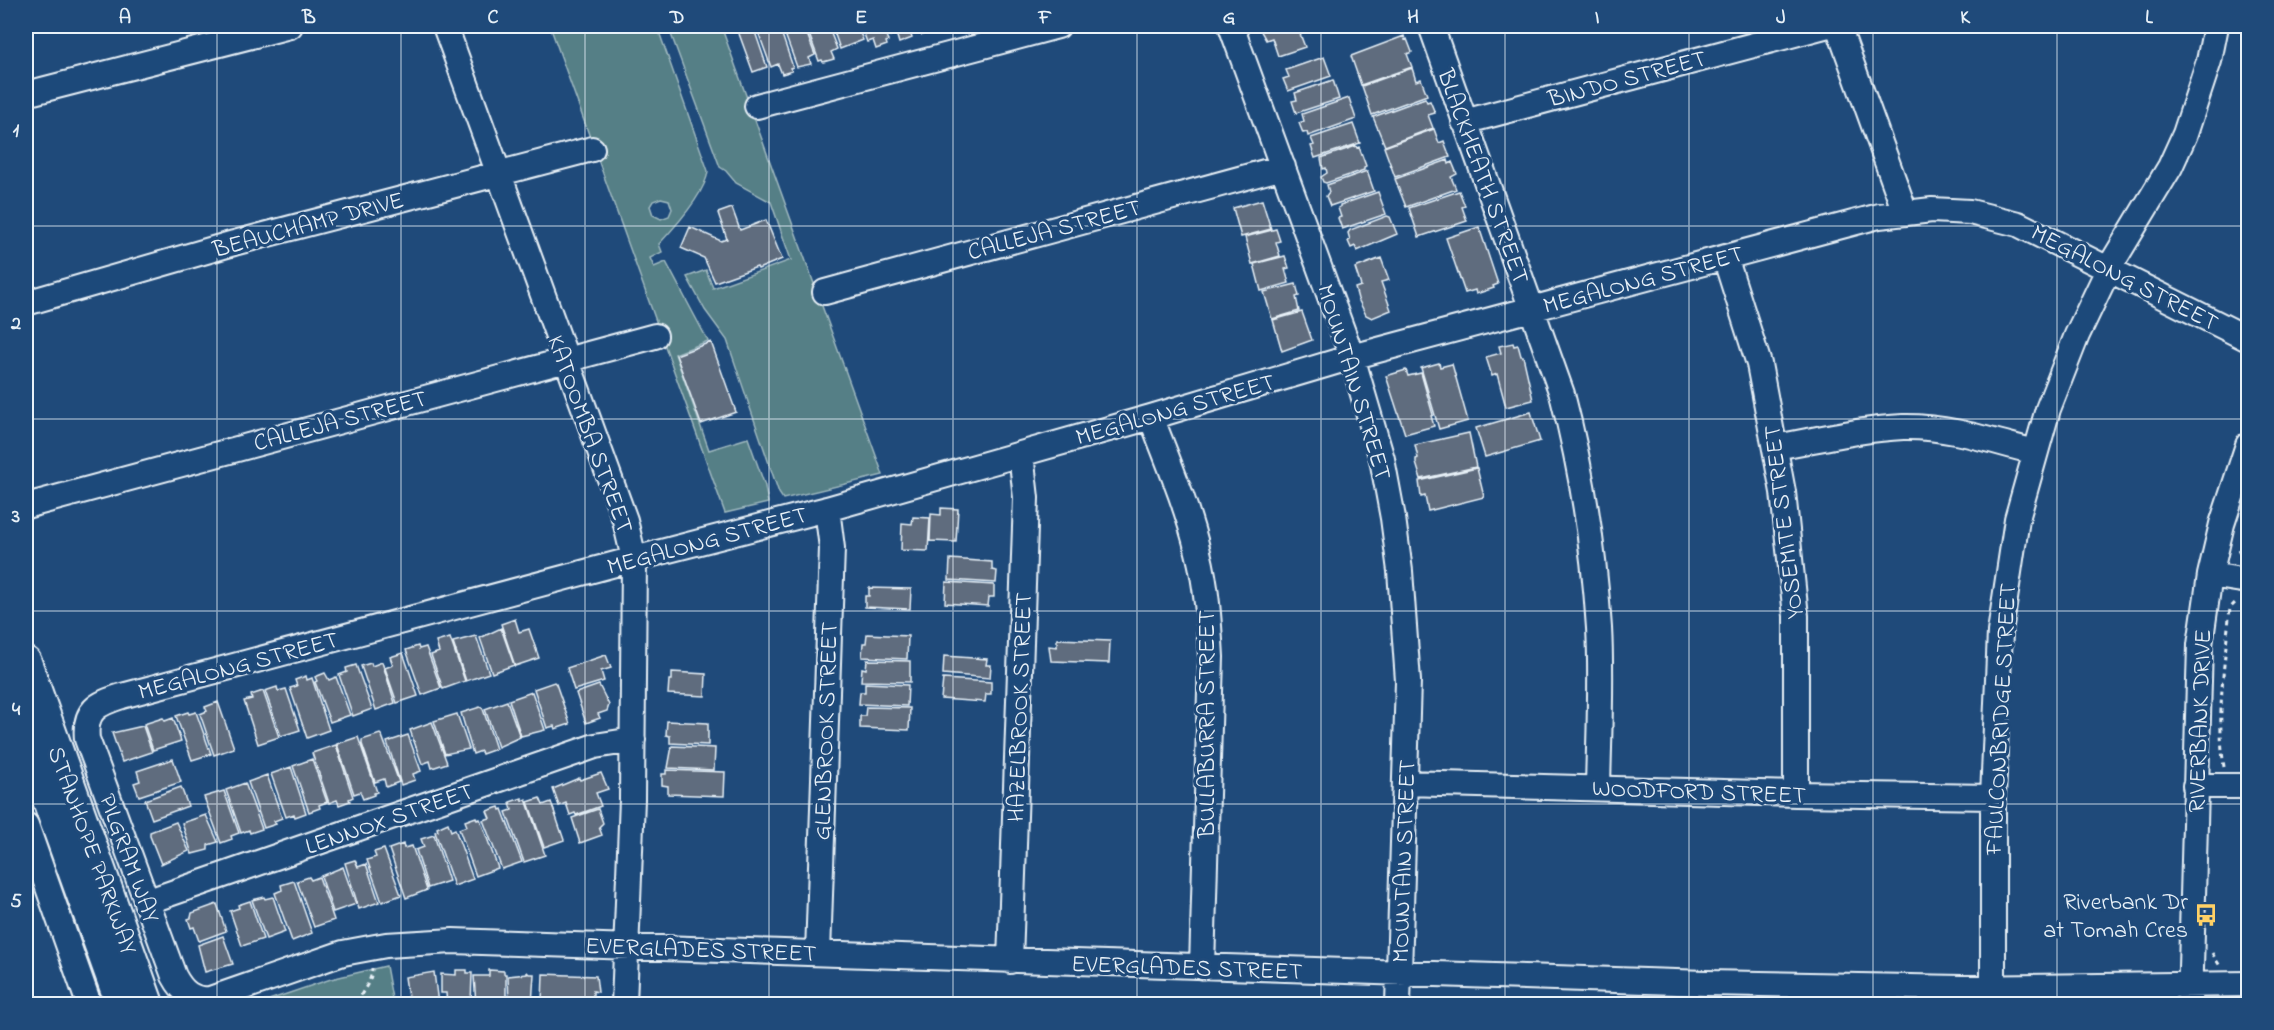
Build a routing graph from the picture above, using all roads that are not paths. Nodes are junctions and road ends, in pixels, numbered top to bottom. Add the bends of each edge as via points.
1 (290, 26) edge
2 (444, 26) edge
3 (1058, 26) edge
4 (1231, 26) edge
5 (1431, 26) edge
6 (1825, 26) edge
7 (1838, 26) edge
8 (2216, 26) edge
9 (26, 93) edge
10 (757, 106) dead end
11 (1464, 122) junction
12 (592, 149) dead end
13 (1282, 167) junction
14 (498, 175) junction
15 (1905, 212) junction
16 (1725, 257) junction
17 (2109, 268) junction
18 (825, 292) dead end
19 (26, 303) edge
20 (1532, 309) junction
21 (655, 336) dead end
22 (2248, 339) edge
23 (1352, 357) junction
24 (565, 359) junction
25 (1151, 417) junction
26 (2248, 444) edge
27 (1775, 447) junction
28 (2035, 452) junction
29 (1021, 454) junction
30 (26, 506) edge
31 (828, 509) junction
32 (634, 559) junction
33 (2210, 575) junction
34 (2245, 581) edge
35 (26, 662) edge
36 (91, 714) joint
37 (26, 739) edge
38 (633, 740) junction
39 (1406, 783) junction
40 (2195, 786) junction
41 (2248, 786) edge
42 (1598, 788) junction
43 (1796, 794) junction
44 (1993, 797) junction
45 (26, 825) edge
46 (146, 902) junction
47 (626, 947) junction
48 (818, 953) junction
49 (1010, 961) junction
50 (1202, 967) junction
51 (1400, 974) junction
52 (2248, 984) edge
53 (1993, 988) junction
54 (2190, 994) edge
55 (1915, 996) edge
56 (192, 997) joint
57 (84, 1003) edge
58 (121, 1005) edge
59 (148, 1005) edge
60 (624, 1005) edge
61 (1398, 1005) edge

1 - 9 street
2 - 14 street, KATOOMBA STREET
3 - 10 street
4 - 13 street, MOUNTAIN STREET
5 - 11 street, BLACKHEATH STREET
6 - 11 street, BINDO STREET
7 - 15 street
8 - 17 street, FAULCONBRIDGE STREET via 2210,61 2185,134 2170,167
11 - 20 street, BLACKHEATH STREET
12 - 14 street, BEAUCHAMP DRIVE
13 - 18 street, CALLEJA STREET
13 - 23 street, MOUNTAIN STREET
14 - 19 street, BEAUCHAMP DRIVE via 234,243
14 - 24 street, KATOOMBA STREET
15 - 16 street, MEGALONG STREET
15 - 17 street, MEGALONG STREET via 1970,212 2018,224
16 - 20 street, MEGALONG STREET
16 - 27 street, YOSEMITE STREET via 1759,363
17 - 22 street, MEGALONG STREET
17 - 28 street, FAULCONBRIDGE STREET via 2077,335
20 - 23 street, MEGALONG STREET
20 - 42 street, BLACKHEATH STREET via 1569,421 1590,546 1599,629
21 - 24 street, CALLEJA STREET
23 - 25 street, MEGALONG STREET
23 - 39 street, MOUNTAIN STREET via 1382,459 1400,571 1408,681
24 - 30 street, CALLEJA STREET
24 - 32 street, KATOOMBA STREET via 625,520
25 - 29 street, MEGALONG STREET
25 - 50 street, BULLABURRA STREET via 1191,526 1209,619
26 - 33 street, RIVERBANK DRIVE
27 - 28 street via 1904,427 1966,434
27 - 43 street, YOSEMITE STREET via 1796,616
28 - 44 street, FAULCONBRIDGE STREET via 2017,519 2004,596
29 - 31 street, MEGALONG STREET
29 - 49 street, HAZELBROOK STREET via 1026,498
31 - 32 street, MEGALONG STREET
31 - 48 street, GLENBROOK STREET via 832,548
32 - 36 street, MEGALONG STREET via 122,696 108,700
32 - 38 street, KATOOMBA STREET
33 - 34 street
33 - 40 street, RIVERBANK DRIVE via 2200,645
35 - 59 main road, STANHOPE PARKWAY
36 - 46 street, PILGRAM WAY via 86,724 87,739
37 - 58 main road, STANHOPE PARKWAY
38 - 46 street, LENNOX STREET via 595,746
38 - 47 street, KATOOMBA STREET
39 - 42 street, WOODFORD STREET
39 - 51 street, MOUNTAIN STREET
40 - 41 street
40 - 54 street, RIVERBANK DRIVE
42 - 43 street, WOODFORD STREET
43 - 44 street, WOODFORD STREET
44 - 53 street, FAULCONBRIDGE STREET
45 - 57 street
46 - 56 street, PILGRAM WAY via 174,976
47 - 48 street, EVERGLADES STREET
47 - 56 street, EVERGLADES STREET via 420,942 343,953 210,999
47 - 60 street, KATOOMBA STREET
48 - 49 street, EVERGLADES STREET
49 - 50 street, EVERGLADES STREET
50 - 51 street, EVERGLADES STREET
51 - 55 street, EVERGLADES STREET
51 - 61 street, MOUNTAIN STREET
52 - 54 street, EVERGLADES STREET via 2221,984
53 - 54 street, EVERGLADES STREET
53 - 55 street, EVERGLADES STREET

